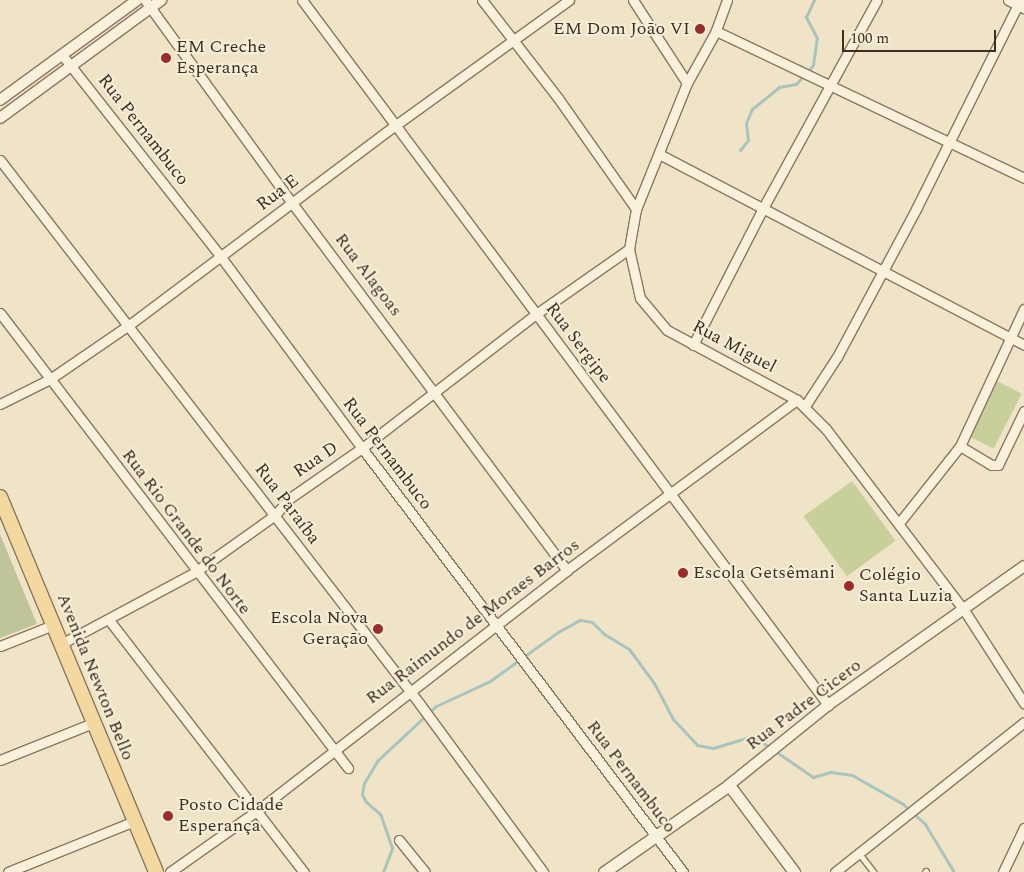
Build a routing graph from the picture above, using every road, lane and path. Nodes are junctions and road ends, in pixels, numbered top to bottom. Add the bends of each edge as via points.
1 (136, 0) edge
2 (161, 0) edge
3 (302, 0) edge
4 (482, 0) edge
5 (569, 0) edge
6 (633, 0) edge
7 (727, 0) edge
8 (877, 0) edge
9 (1008, 0) edge
10 (148, 4) edge
11 (1020, 4) edge
12 (716, 31) junction
13 (512, 42) junction
14 (63, 56) junction
15 (72, 65) junction
16 (687, 83) junction
17 (831, 86) junction
18 (0, 100) edge
19 (0, 118) edge
20 (393, 127) junction
21 (950, 144) junction
22 (659, 154) junction
23 (0, 160) edge
24 (1024, 178) edge
25 (292, 203) junction
26 (763, 208) junction
27 (636, 209) junction
28 (628, 249) junction
29 (222, 256) junction
30 (882, 273) junction
31 (1024, 309) edge
32 (0, 313) edge
33 (536, 314) junction
34 (129, 325) junction
35 (1009, 338) junction
36 (692, 345) junction
37 (1024, 345) edge
38 (50, 379) junction
39 (436, 393) junction
40 (801, 403) junction
41 (0, 404) edge
42 (1024, 411) edge
43 (960, 446) junction
44 (362, 448) junction
45 (671, 492) junction
46 (0, 497) edge
47 (275, 515) junction
48 (899, 524) junction
49 (1024, 566) edge
50 (567, 570) junction
51 (195, 572) junction
52 (964, 610) junction
53 (109, 620) junction
54 (495, 624) junction
55 (53, 625) junction
56 (61, 644) junction
57 (0, 646) edge
58 (409, 690) junction
59 (1024, 703) edge
60 (828, 705) junction
61 (1024, 722) edge
62 (93, 723) junction
63 (334, 749) junction
64 (0, 760) edge
65 (348, 768) dead end
66 (728, 785) junction
67 (258, 810) junction
68 (134, 821) junction
69 (1024, 828) edge
70 (656, 836) junction
71 (399, 840) dead end
72 (859, 853) junction
73 (8, 872) edge
74 (156, 872) edge
75 (170, 872) edge
76 (304, 872) edge
77 (425, 872) edge
78 (543, 872) edge
79 (604, 872) edge
80 (683, 872) edge
81 (794, 872) edge
82 (835, 872) edge
83 (874, 872) edge
84 (1003, 872) edge

1 - 14 street
2 - 10 street
3 - 20 street, Rua Sergipe
4 - 13 street
5 - 13 street, Rua E
6 - 16 street
7 - 12 street, Rua Miguel
8 - 17 street
9 - 11 street
10 - 15 street
10 - 25 street, Rua Alagoas
11 - 21 street, Rua Raimundo de Moraes Barros
12 - 16 street, Rua Miguel
12 - 17 street
13 - 20 street, Rua E
13 - 27 street via 558,98
14 - 15 street, Rua Pernambuco
14 - 18 street
15 - 19 street
15 - 29 street, Rua Pernambuco
16 - 22 street, Rua Miguel
17 - 21 street
17 - 26 street
20 - 25 street, Rua E
20 - 33 street, Rua Sergipe
21 - 24 street
21 - 30 street, Rua Raimundo de Moraes Barros
22 - 26 street
22 - 27 street, Rua Miguel
23 - 34 street, Rua Paraíba
25 - 29 street, Rua E
25 - 39 street, Rua Alagoas
26 - 30 street
26 - 36 street
27 - 28 street, Rua Miguel
28 - 33 street, Rua D
28 - 36 street, Rua Miguel via 640,298 667,330
29 - 34 street, Rua E
29 - 44 street, Rua Pernambuco
30 - 35 street
30 - 40 street, Rua Raimundo de Moraes Barros via 837,357
31 - 35 street
32 - 38 street, Rua Rio Grande do Norte
33 - 39 street, Rua D
33 - 45 street, Rua Sergipe
34 - 38 street, Rua E
34 - 47 street, Rua Paraíba
35 - 37 street
35 - 43 street
36 - 40 street, Rua Miguel
38 - 41 street, Rua E
38 - 51 street, Rua Rio Grande do Norte
39 - 44 street, Rua D
39 - 50 street, Rua Alagoas
40 - 45 street, Rua Raimundo de Moraes Barros
40 - 48 street, Rua Miguel via 826,429
42 - 43 street via 998,465
43 - 48 street
44 - 47 street, Rua D via 290,498
44 - 54 street, Rua Pernambuco
45 - 50 street, Rua Raimundo de Moraes Barros
45 - 60 street, Rua Sergipe
46 - 55 main road, Avenida Newton Bello
47 - 51 street, Rua D
47 - 58 street, Rua Paraíba
48 - 52 street, Rua Miguel
49 - 52 street, Rua Padre Cicero
50 - 54 street, Rua Raimundo de Moraes Barros
51 - 53 street, Rua D
51 - 63 street, Rua Rio Grande do Norte
52 - 59 street, Rua Miguel
52 - 60 street, Rua Padre Cicero
53 - 56 street, Rua D
53 - 67 street
54 - 58 street, Rua Raimundo de Moraes Barros
54 - 70 street, Rua Pernambuco
55 - 56 main road, Avenida Newton Bello
55 - 57 street
56 - 62 main road, Avenida Newton Bello
58 - 63 street, Rua Raimundo de Moraes Barros
58 - 78 street, Rua Paraíba
60 - 66 street, Rua Padre Cicero
61 - 72 street
62 - 64 street
62 - 68 main road, Avenida Newton Bello
63 - 65 street, Rua Rio Grande do Norte
63 - 67 street, Rua Raimundo de Moraes Barros
66 - 70 main road, Rua Padre Cicero
66 - 81 main road
67 - 75 street, Rua Raimundo de Moraes Barros
67 - 76 street
68 - 73 street
68 - 74 main road, Avenida Newton Bello
69 - 84 street
70 - 79 main road, Rua Padre Cicero
70 - 80 street, Rua Pernambuco
71 - 77 street
72 - 82 street
72 - 83 lane

